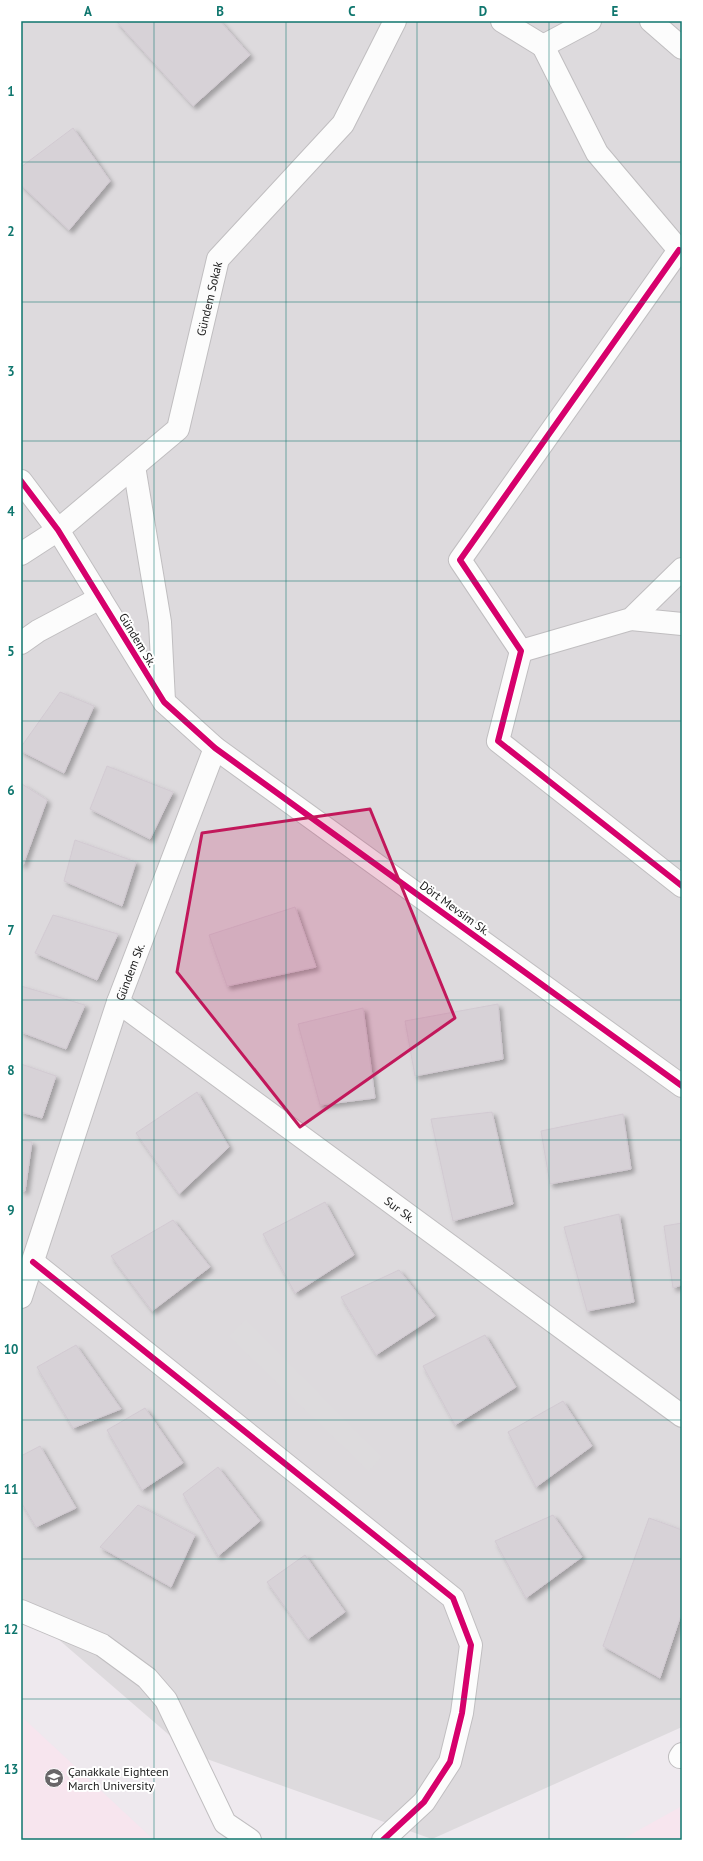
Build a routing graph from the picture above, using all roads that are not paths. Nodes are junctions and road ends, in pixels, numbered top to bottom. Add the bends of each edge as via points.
1 (395, 21) edge
2 (502, 21) edge
3 (590, 21) edge
4 (651, 21) edge
5 (543, 46) junction
6 (682, 48) edge
7 (680, 251) edge
8 (134, 466) junction
9 (21, 481) edge
10 (58, 530) junction
11 (21, 554) edge
12 (682, 569) edge
13 (100, 598) junction
14 (631, 619) junction
15 (682, 624) edge
16 (21, 643) edge
17 (521, 651) junction
18 (164, 702) junction
19 (215, 748) junction
20 (682, 886) edge
21 (118, 1002) junction
22 (682, 1086) edge
23 (33, 1262) junction
24 (21, 1297) edge
25 (682, 1416) edge
26 (21, 1611) edge
27 (250, 1840) edge
28 (383, 1840) edge

1 - 8 street, Gündem Sokak via 343,124 218,259 178,429
2 - 5 street
3 - 5 street
4 - 6 street
5 - 7 street via 597,153
7 - 17 street via 460,560
8 - 10 street, Gündem Sokak
8 - 18 street via 160,622
9 - 10 street, Gündem Sk.
10 - 11 street, Gündem Sokak
10 - 13 street, Gündem Sk.
12 - 14 street
13 - 16 street via 38,631
13 - 18 street, Gündem Sk.
14 - 15 street
14 - 17 street
17 - 20 street via 498,741
18 - 19 street, Gündem Sk.
19 - 21 street, Gündem Sk.
19 - 22 street, Dört Mevsim Sk.
21 - 23 street, Gündem Sk.
21 - 25 street, Sur Sk.
23 - 24 street, Gündem Sk.
23 - 28 street via 453,1598 471,1645 462,1713 450,1762 424,1802
26 - 27 street via 102,1645 147,1678 166,1700 225,1823

